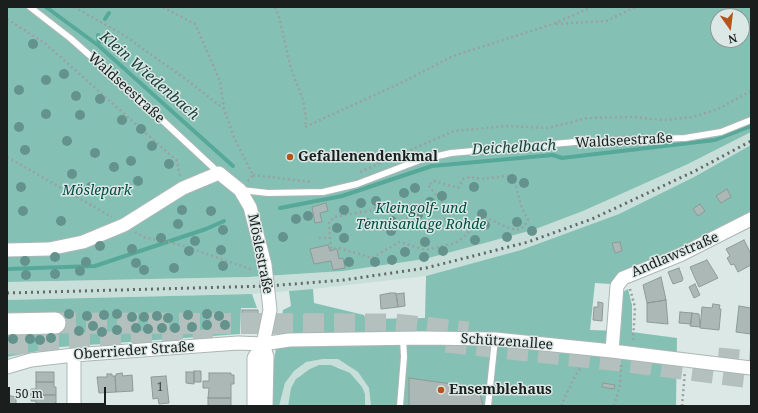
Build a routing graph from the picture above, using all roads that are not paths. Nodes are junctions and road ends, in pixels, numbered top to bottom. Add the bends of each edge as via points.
1 (30, 7) edge
2 (751, 120) edge
3 (219, 173) junction
4 (240, 190) junction
5 (751, 219) edge
6 (7, 250) edge
7 (55, 323) tunnel mouth
8 (7, 324) edge
9 (403, 338) junction
10 (495, 339) junction
11 (263, 344) junction
12 (622, 352) junction
13 (74, 355) junction
14 (7, 368) edge
15 (751, 368) edge
16 (74, 406) edge
17 (254, 406) edge
18 (266, 406) edge
19 (400, 406) edge
20 (488, 406) edge

1 - 3 lane, Waldseestraße via 146,104
2 - 4 lane, Waldseestraße via 721,132 685,138 575,142 451,153 420,160 357,184 323,192
3 - 4 street, Waldseestraße
3 - 6 street via 183,188 124,225 83,242 49,249
4 - 11 street, Möslestraße via 246,197 258,231 266,273 270,310
5 - 12 street, Andlawstraße via 680,255 623,278 617,286
7 - 8 highway
9 - 10 street, Schützenallee
9 - 11 street, Schützenallee via 290,340
9 - 19 lane
10 - 12 street, Schützenallee
10 - 20 lane
11 - 13 street, Oberrieder Straße via 238,343
11 - 17 street, Möslestraße via 254,358
11 - 18 street, Möslestraße via 267,357
12 - 15 street, Schützenallee
13 - 14 street, Oberrieder Straße via 31,360
13 - 16 street

